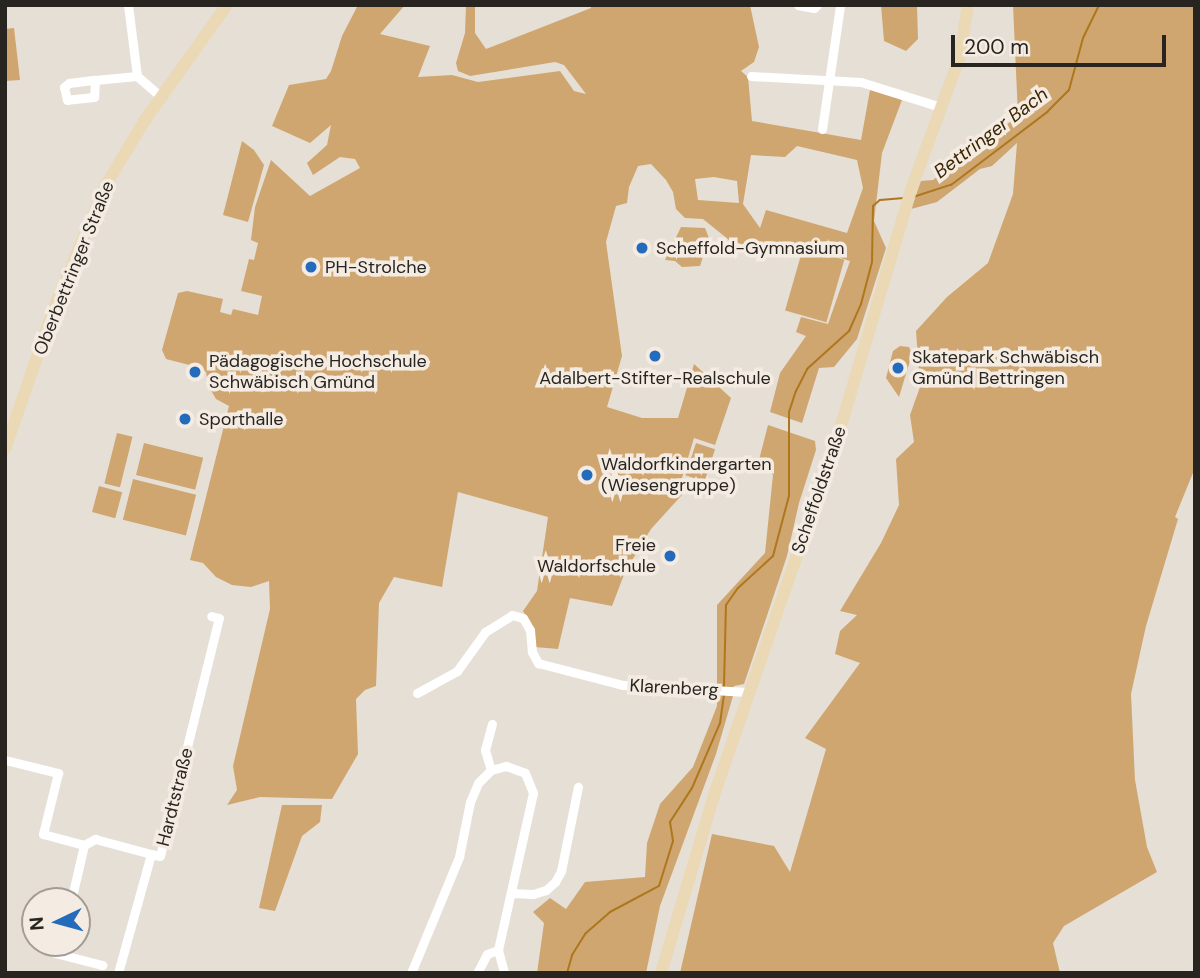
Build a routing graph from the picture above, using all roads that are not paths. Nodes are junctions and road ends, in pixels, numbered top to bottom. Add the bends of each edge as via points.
1 (128, 5) edge
2 (228, 5) edge
3 (798, 5) edge
4 (817, 5) edge
5 (839, 5) edge
6 (968, 5) edge
7 (137, 76) junction
8 (751, 76) dead end
9 (95, 80) dead end
10 (830, 80) junction
11 (161, 96) junction
12 (941, 107) junction
13 (822, 129) dead end
14 (6, 441) edge
15 (211, 616) dead end
16 (743, 692) junction
17 (416, 693) dead end
18 (492, 724) dead end
19 (5, 761) edge
20 (491, 770) junction
21 (578, 787) dead end
22 (84, 845) junction
23 (152, 854) junction
24 (74, 887) edge
25 (512, 893) junction
26 (498, 950) junction
27 (71, 957) edge
28 (102, 965) dead end
29 (118, 973) edge
30 (411, 973) edge
31 (477, 973) edge
32 (504, 973) edge
33 (661, 973) edge

1 - 7 street
2 - 11 main road, Oberbettringer Straße
3 - 4 street
5 - 10 street
6 - 12 main road, Scheffoldstraße via 959,59
7 - 9 street
7 - 11 street
8 - 10 street
10 - 12 street via 882,86
10 - 13 street
11 - 14 main road, Oberbettringer Straße via 119,162 91,218
12 - 16 main road, Scheffoldstraße via 906,205 836,442
15 - 23 street, Hardtstraße via 219,618 167,830 160,856
16 - 17 street, Klarenberg via 623,685 538,663 530,630 523,618 512,615 485,632 457,671
16 - 33 main road, Scheffoldstraße
18 - 20 street via 485,750
19 - 22 street via 58,773 43,834
20 - 25 street via 516,767 525,773 533,793
20 - 30 street via 478,783 470,802 459,858
21 - 25 street via 555,882 533,894
22 - 23 street via 95,839
22 - 24 street
23 - 29 street, Hardtstraße
25 - 26 street
26 - 31 street via 487,954
26 - 32 street
27 - 28 street

